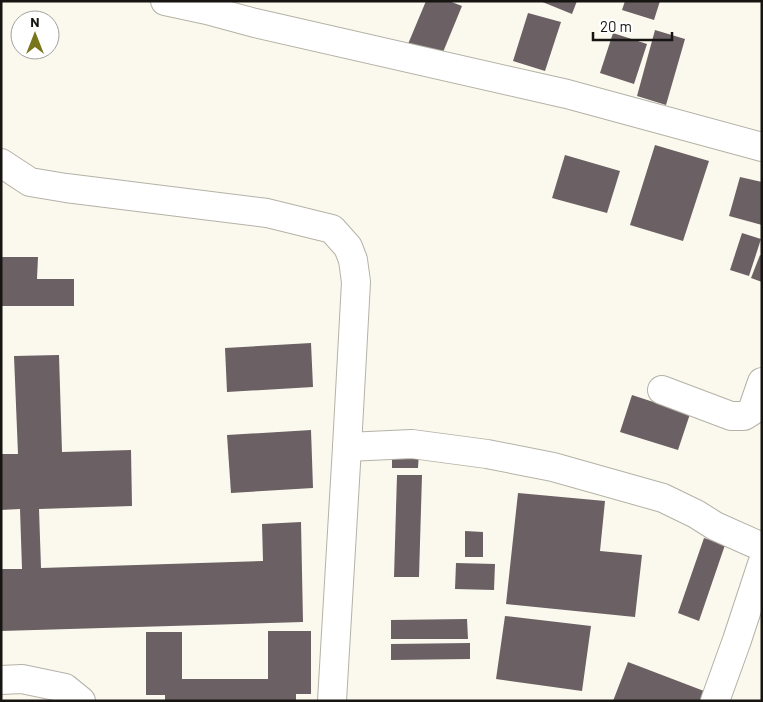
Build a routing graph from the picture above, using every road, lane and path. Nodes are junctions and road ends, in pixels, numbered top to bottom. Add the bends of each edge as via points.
1 (165, 1) edge
2 (208, 6) edge
3 (762, 148) edge
4 (1, 163) edge
5 (762, 382) edge
6 (662, 390) dead end
7 (347, 447) junction
8 (762, 547) edge
9 (762, 564) edge
10 (1, 680) edge
11 (81, 701) edge
12 (332, 701) edge
13 (715, 701) edge

1 - 2 street
2 - 3 street via 255,23 567,94
4 - 7 street via 30,182 267,213 332,229 348,247 356,282
5 - 6 street via 752,411 744,416 732,416
7 - 8 street via 412,444 553,467 663,498
7 - 12 street
9 - 13 street
10 - 11 street via 22,679 65,688

